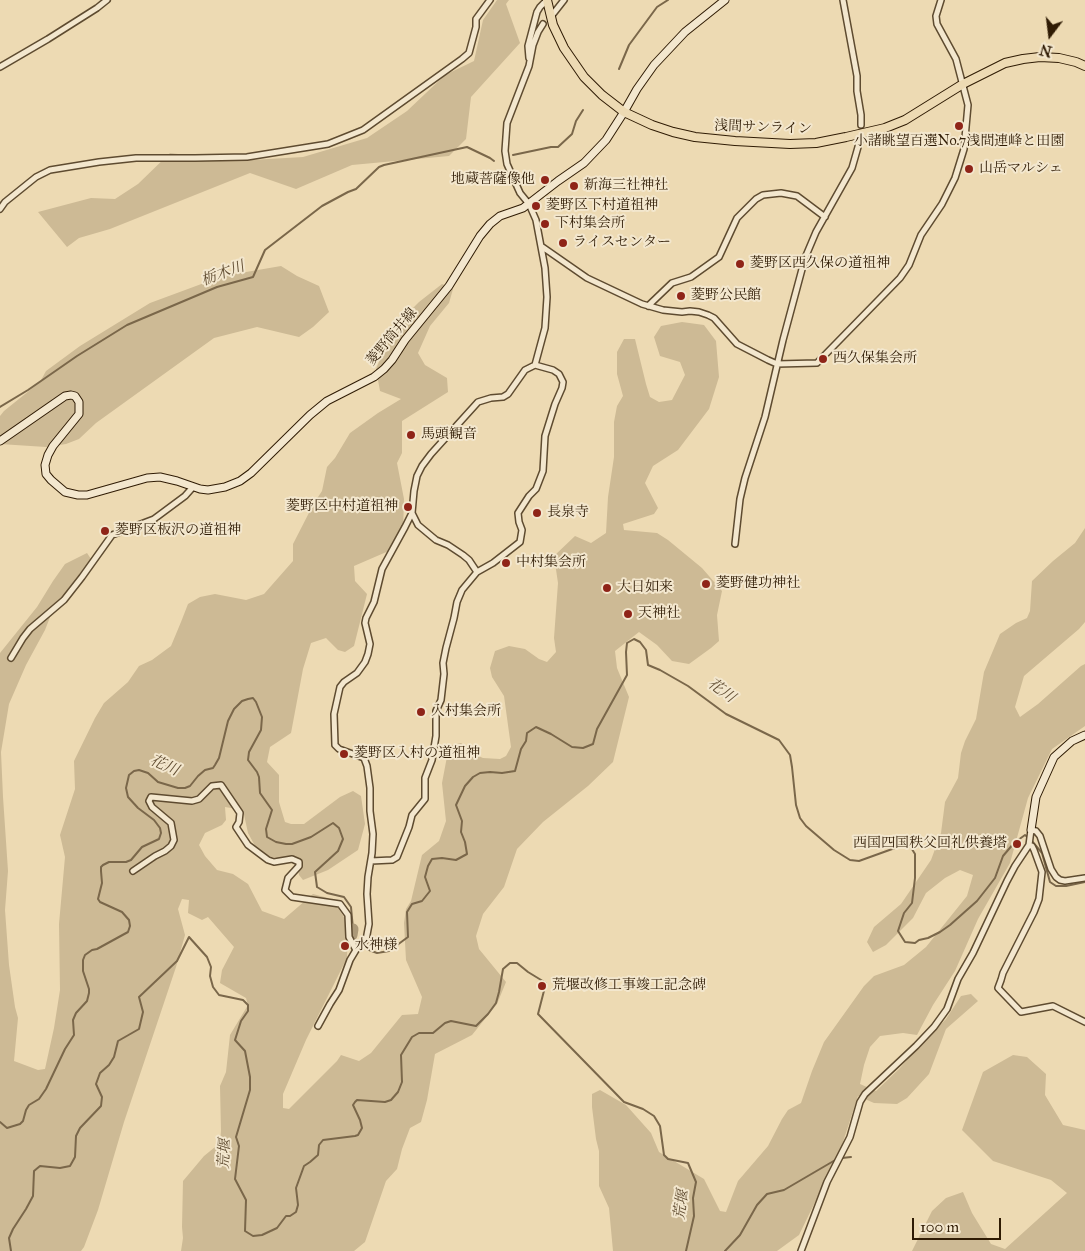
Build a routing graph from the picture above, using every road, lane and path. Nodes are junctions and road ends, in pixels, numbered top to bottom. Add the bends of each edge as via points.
1 (107, 0) edge
2 (490, 0) edge
3 (547, 0) edge
4 (564, 0) edge
5 (725, 0) edge
6 (843, 0) edge
7 (941, 0) edge
8 (553, 14) dead end
9 (543, 24) dead end
10 (529, 66) junction
11 (1085, 66) edge
12 (0, 68) edge
13 (963, 84) junction
14 (624, 112) junction
15 (861, 124) dead end
16 (860, 140) dead end
17 (529, 204) junction
18 (0, 208) edge
19 (825, 217) junction
20 (540, 246) junction
21 (648, 306) junction
22 (535, 364) junction
23 (777, 364) junction
24 (0, 442) edge
25 (193, 487) junction
26 (412, 513) junction
27 (735, 544) dead end
28 (477, 572) junction
29 (11, 658) dead end
30 (1085, 735) edge
31 (1031, 830) junction
32 (1029, 845) junction
33 (371, 861) junction
34 (133, 871) dead end
35 (1085, 878) edge
36 (356, 950) junction
37 (1085, 1022) edge
38 (318, 1026) dead end
39 (801, 1251) edge

1 - 12 street
2 - 18 street via 476,19 468,53 363,130 328,144 247,156 136,158 50,170 36,177
3 - 10 street via 540,7 528,46
3 - 14 main road, 浅間サンライン via 552,25 574,63 602,95
4 - 8 street
5 - 14 main road, 菱野筒井線 via 685,32 654,64
6 - 15 street via 857,76
7 - 13 street via 937,24 956,59
9 - 10 street via 533,45
10 - 17 street via 507,123 504,151 520,193
11 - 13 main road, 浅間サンライン via 1059,58 1023,58 1005,63
13 - 14 main road, 浅間サンライン via 905,120 865,134 816,143 695,137 659,128
13 - 23 street via 968,105 964,149 955,178 921,235 909,265 817,364
14 - 17 main road, 菱野筒井線 via 606,140 584,163
16 - 19 street via 852,168
17 - 20 street via 536,220
17 - 25 main road, 菱野筒井線 via 500,216 490,224 449,286 384,369 327,401 240,481 215,489
19 - 21 street via 797,196 781,193 763,195 736,218 718,257 691,277 672,283
19 - 23 street via 805,258
20 - 21 street via 587,278
20 - 22 street via 547,297 544,328
21 - 23 street via 708,315 737,344
22 - 26 street via 525,370 508,394 478,402 431,454 417,476
22 - 28 street via 560,374 563,382 545,436 544,471 536,489 518,513 522,530 520,542
23 - 27 street via 765,417 745,478
24 - 25 main road, 菱野筒井線 via 65,396 75,396 79,402 79,414 54,446 45,465 46,474 57,486 65,492 83,496 147,478 177,481
25 - 29 street via 154,519 112,535 64,600 30,629
26 - 28 street via 418,525 463,555
26 - 33 street via 382,569 374,602 366,618 370,644 365,662 340,687 334,714 335,744 339,749 364,758 367,766
28 - 33 street via 457,602 446,648 425,799 412,815 397,857
30 - 31 main road via 1072,741 1054,757 1036,797
31 - 32 street
31 - 35 street via 1040,836 1056,877 1065,881
32 - 37 street via 1042,872 1039,899 998,988 1021,1012 1053,1006
32 - 39 street via 1007,881 958,979 947,1009 934,1027 860,1102 850,1136 827,1182
33 - 36 street via 367,894 368,932 366,940
34 - 36 street via 165,851 174,840 171,823 152,807 148,801 151,797 192,802 212,786 221,785 240,813 236,827 248,844 268,860 292,859 299,862 288,878 285,890 292,898 340,904 348,915 349,937
36 - 38 street via 339,990

